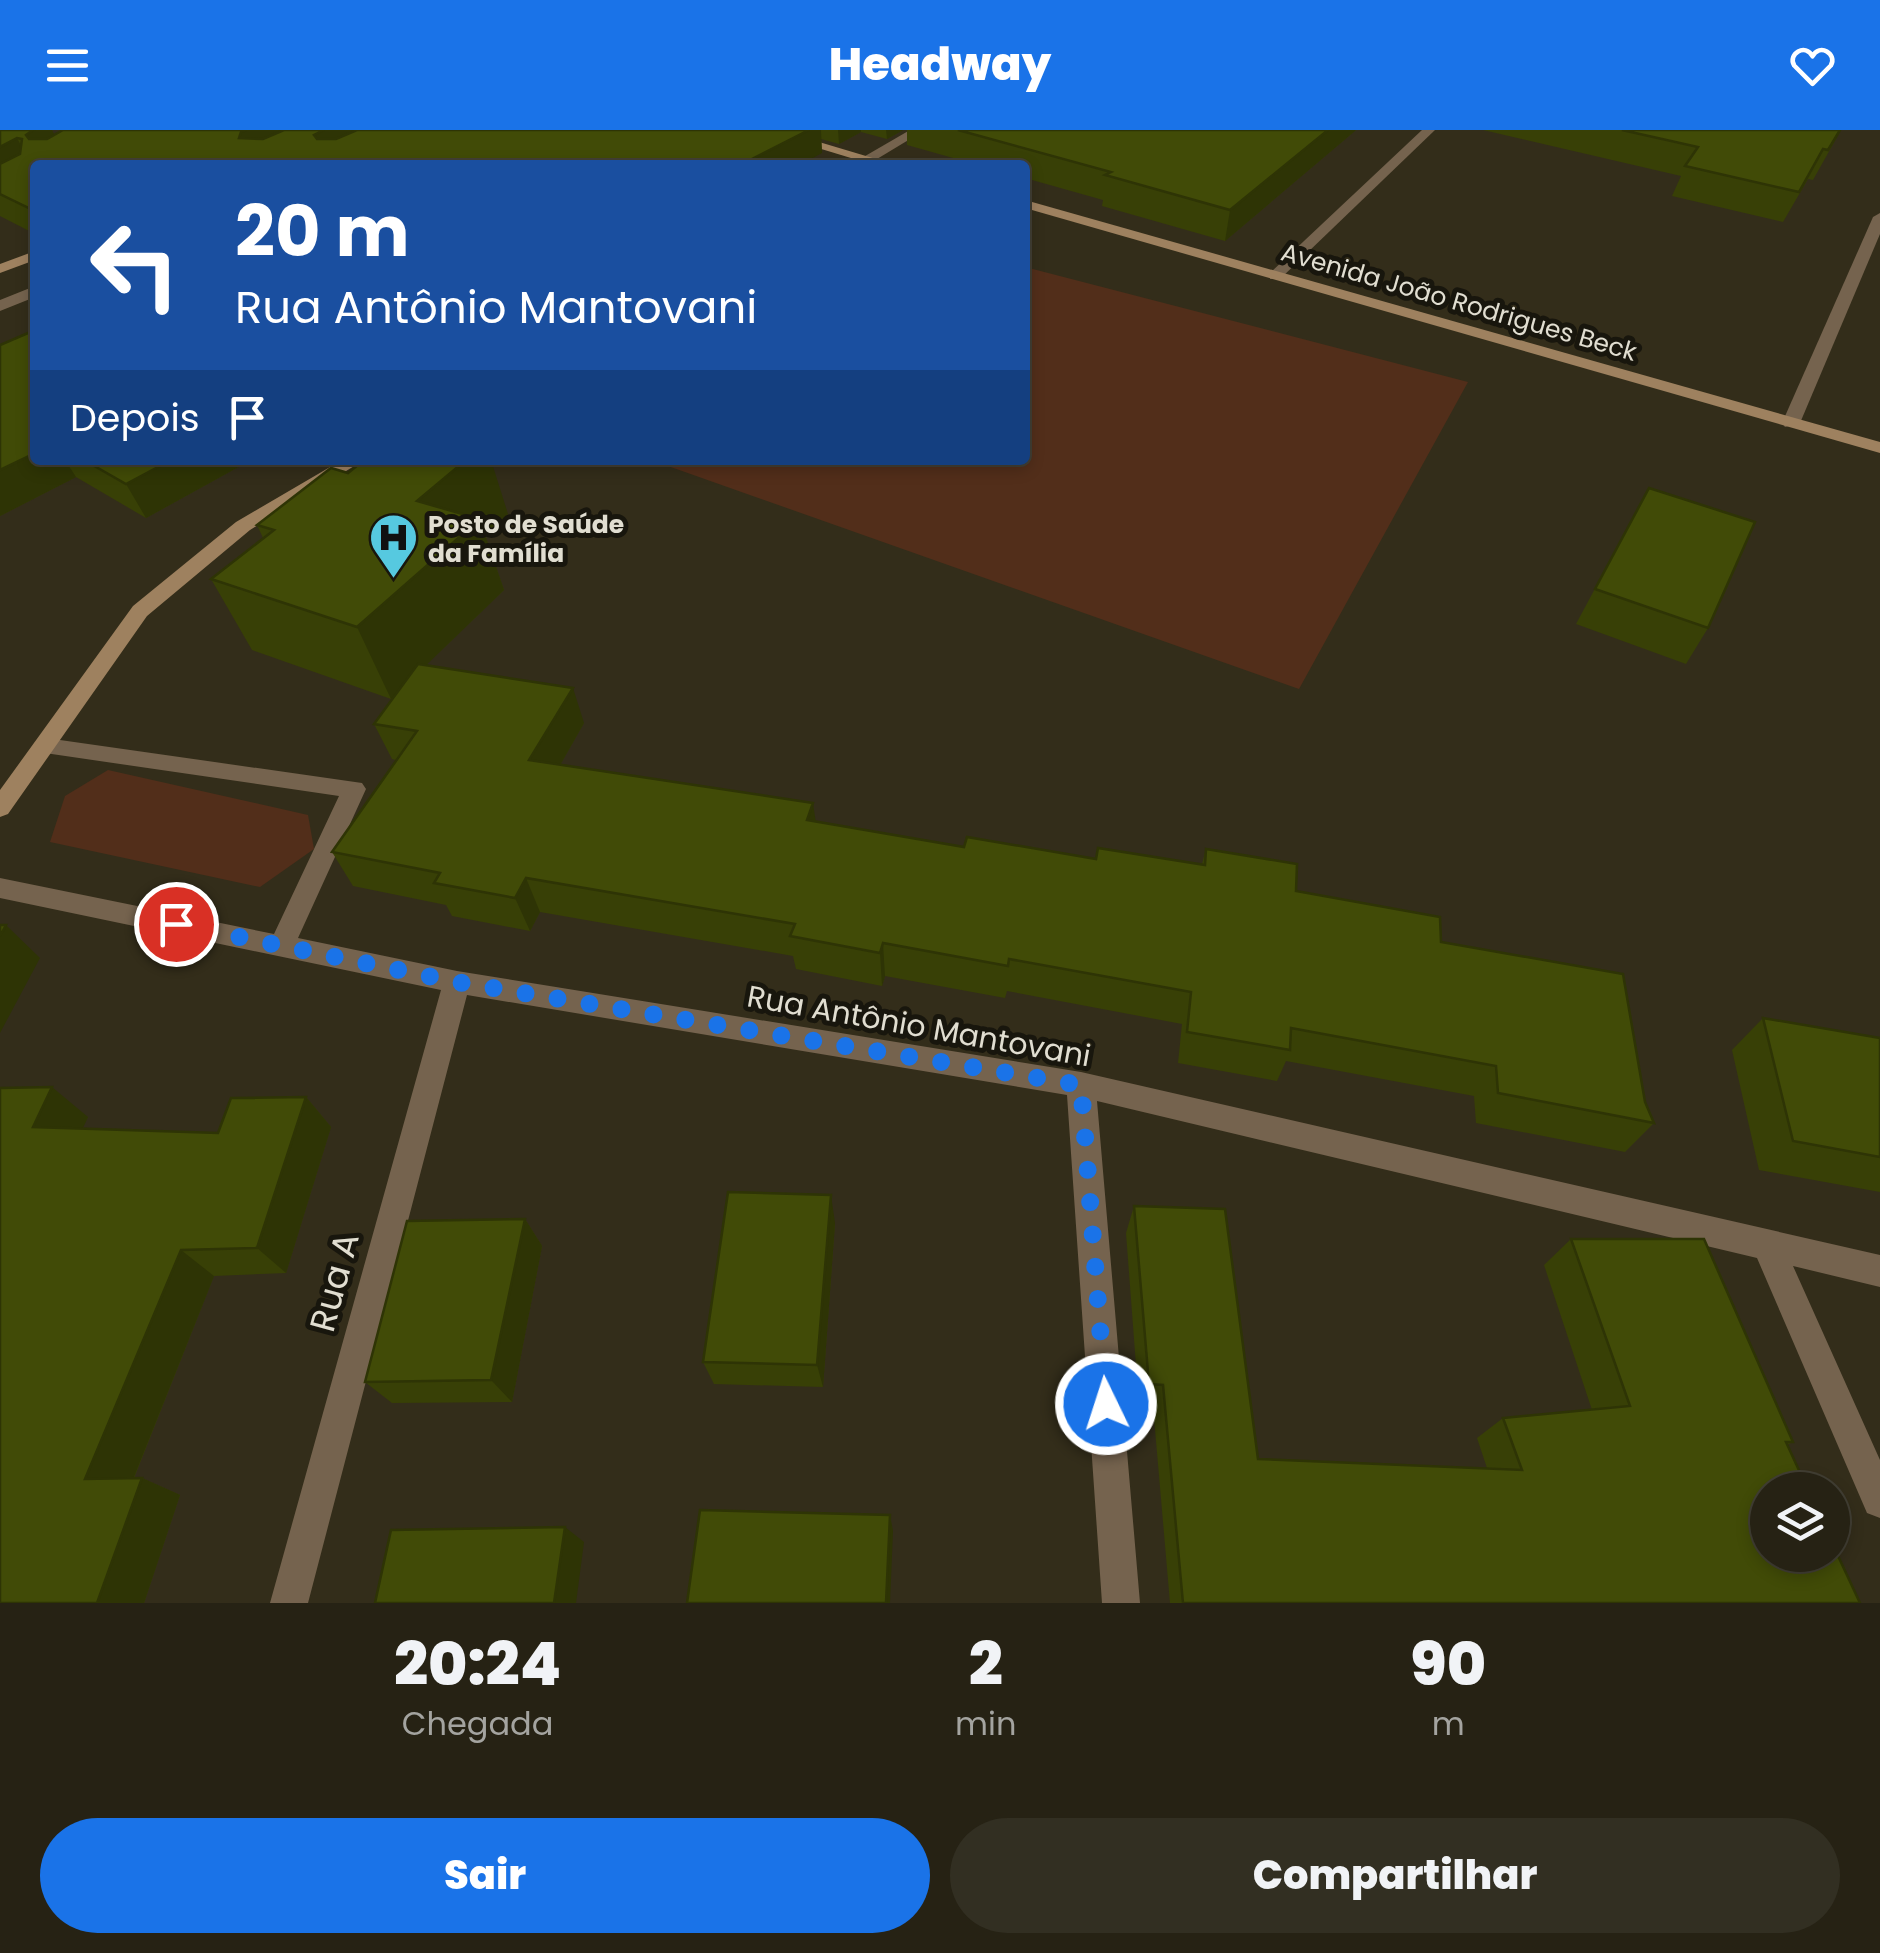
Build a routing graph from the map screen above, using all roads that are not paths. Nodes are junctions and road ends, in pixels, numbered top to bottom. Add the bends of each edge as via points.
1 (765, 130) edge
2 (919, 130) edge
3 (1429, 130) edge
4 (856, 160) edge
5 (866, 160) edge
6 (1030, 205) edge
7 (1880, 217) edge
8 (30, 257) edge
9 (0, 269) edge
10 (1275, 276) junction
11 (30, 293) edge
12 (0, 306) edge
13 (1790, 423) junction
14 (1880, 448) edge
15 (347, 465) edge
16 (46, 746) junction
17 (0, 808) edge
18 (0, 888) edge
19 (282, 945) junction
20 (457, 982) junction
21 (1081, 1085) junction
22 (1768, 1247) junction
23 (1880, 1271) edge
24 (1880, 1500) edge
25 (289, 1603) edge
26 (1121, 1603) edge

1 - 4 street
2 - 5 street
3 - 10 street
6 - 10 street, Avenida João Rodrigues Beck
7 - 13 street
8 - 9 street
10 - 13 street, Avenida João Rodrigues Beck
11 - 12 street
13 - 14 street, Avenida João Rodrigues Beck
15 - 16 street via 243,526 140,611
16 - 17 street
16 - 19 street via 354,789
18 - 19 street, Rua Antônio Mantovani
19 - 20 street, Rua Antônio Mantovani
20 - 21 street, Rua Antônio Mantovani
20 - 25 street, Rua A
21 - 22 street, Rua Antônio Mantovani
21 - 26 street
22 - 23 street, Rua Antônio Mantovani
22 - 24 street

